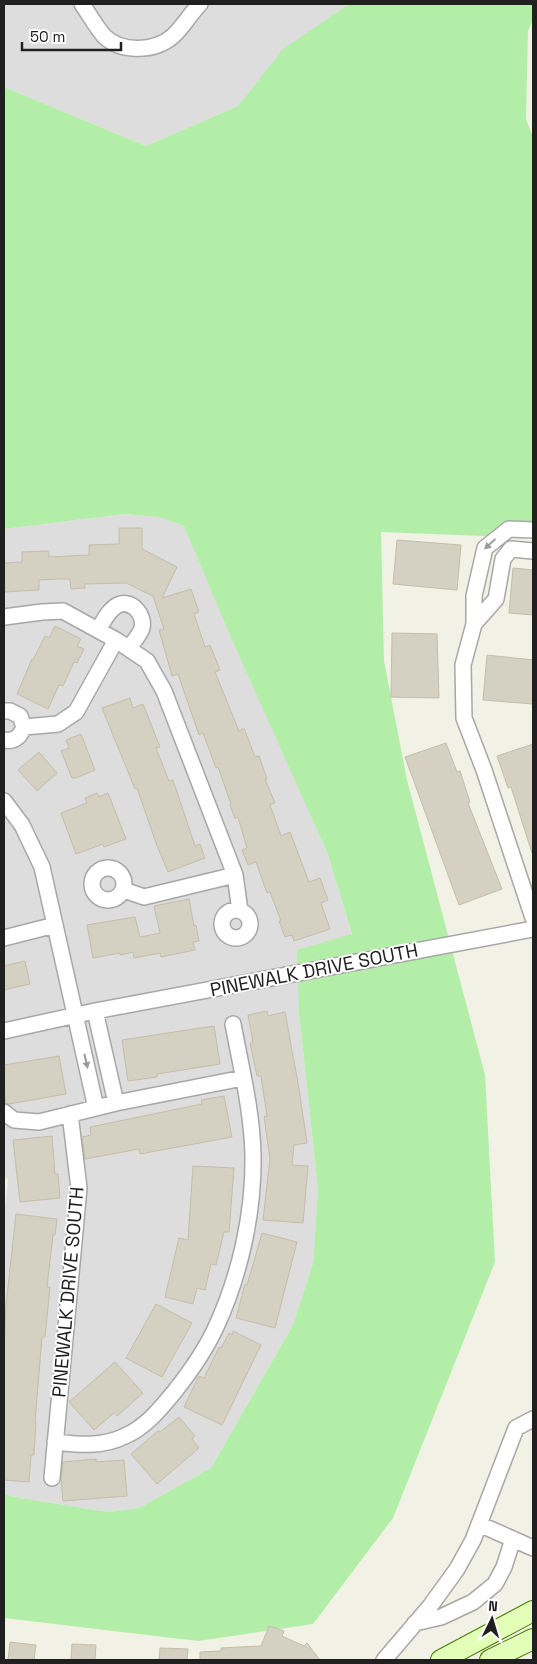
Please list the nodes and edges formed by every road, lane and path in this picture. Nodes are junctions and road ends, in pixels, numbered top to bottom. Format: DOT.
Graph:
graph roads {
  1 [pos="82,4"];
  2 [pos="200,4"];
  3 [pos="533,530"];
  4 [pos="533,551"];
  5 [pos="4,617"];
  6 [pos="474,624"];
  7 [pos="98,630"];
  8 [pos="116,640"];
  9 [pos="130,648"];
  10 [pos="4,711"];
  11 [pos="24,727"];
  12 [pos="4,740"];
  13 [pos="4,801"];
  14 [pos="235,875"];
  15 [pos="124,890"];
  16 [pos="240,911"];
  17 [pos="533,918"];
  18 [pos="55,925"];
  19 [pos="533,929"];
  20 [pos="4,938"];
  21 [pos="95,1011"];
  22 [pos="75,1015"];
  23 [pos="233,1024"];
  24 [pos="4,1031"];
  25 [pos="243,1078"];
  26 [pos="116,1103"];
  27 [pos="96,1108"];
  28 [pos="4,1112"];
  29 [pos="70,1114"];
  30 [pos="533,1419"];
  31 [pos="55,1442"];
  32 [pos="52,1478"];
  33 [pos="479,1524"];
  34 [pos="513,1539"];
  35 [pos="533,1548"];
  36 [pos="533,1611"];
  37 [pos="415,1623"];
  38 [pos="533,1639"];
  39 [pos="384,1660"];
  40 [pos="441,1660"];
  41 [pos="490,1660"];
  1 -- 2 [label="street"];
  3 -- 6 [label="street, one-way"];
  4 -- 6 [label="street"];
  5 -- 7 [label="street"];
  6 -- 17 [label="street"];
  7 -- 8 [label="street"];
  7 -- 9 [label="street"];
  8 -- 9 [label="street"];
  8 -- 11 [label="street"];
  9 -- 14 [label="street"];
  10 -- 11 [label="street"];
  11 -- 12 [label="street"];
  13 -- 18 [label="street"];
  14 -- 15 [label="street"];
  14 -- 16 [label="street"];
  18 -- 20 [label="street"];
  18 -- 22 [label="street"];
  19 -- 21 [label="street, PINEWALK DRIVE SOUTH"];
  21 -- 22 [label="street, PINEWALK DRIVE SOUTH"];
  21 -- 26 [label="street"];
  22 -- 24 [label="street, PINEWALK DRIVE SOUTH"];
  22 -- 27 [label="street, one-way"];
  23 -- 25 [label="street, PINEWALK DRIVE SOUTH"];
  25 -- 26 [label="street"];
  25 -- 31 [label="street, PINEWALK DRIVE SOUTH"];
  26 -- 27 [label="street"];
  27 -- 29 [label="street"];
  28 -- 29 [label="street"];
  29 -- 31 [label="street, PINEWALK DRIVE SOUTH"];
  30 -- 33 [label="street"];
  31 -- 32 [label="street, PINEWALK DRIVE SOUTH"];
  33 -- 34 [label="street"];
  33 -- 37 [label="street"];
  34 -- 35 [label="street"];
  34 -- 37 [label="street"];
  36 -- 40 [label="street"];
  37 -- 39 [label="street"];
  38 -- 41 [label="street"];
}
